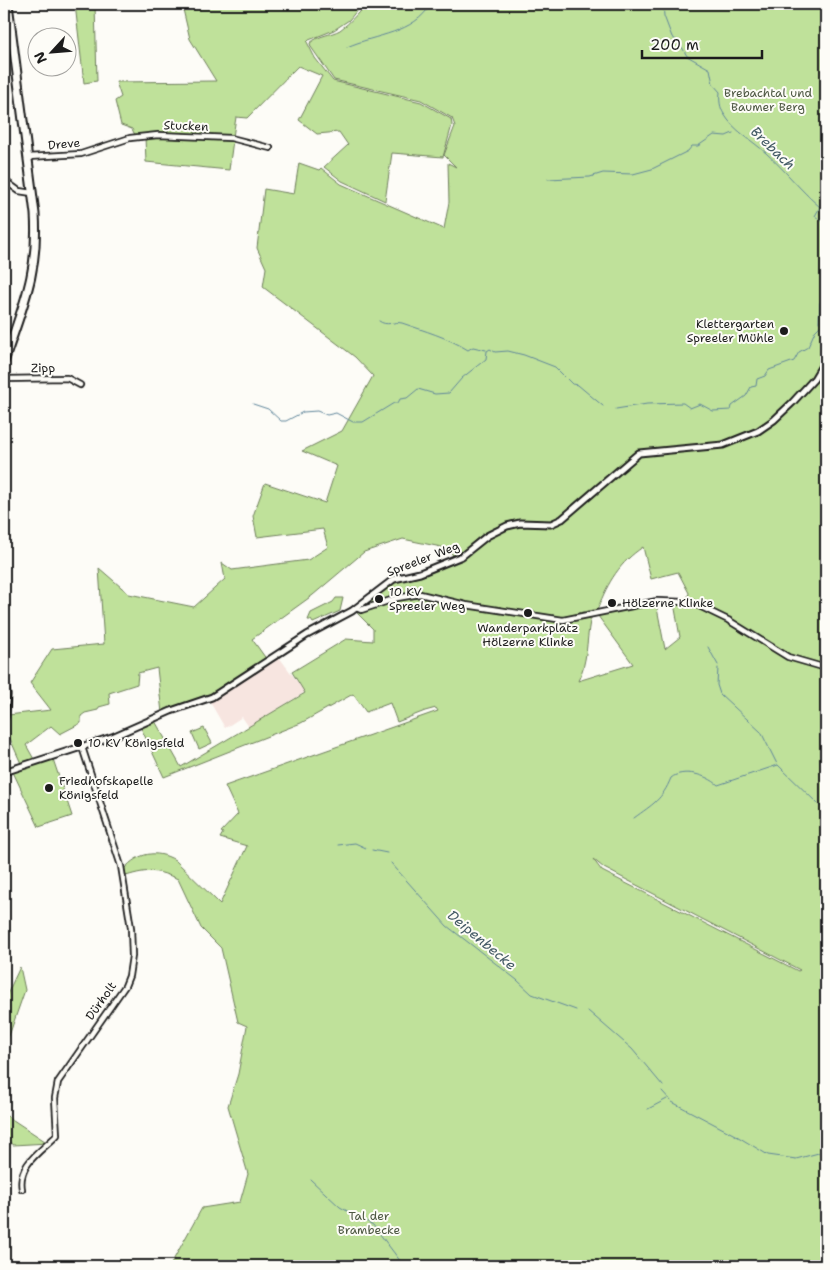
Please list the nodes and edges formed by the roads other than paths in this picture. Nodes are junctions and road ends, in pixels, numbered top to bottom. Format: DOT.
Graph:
graph roads {
  1 [pos="8,4"];
  2 [pos="102,147"];
  3 [pos="270,148"];
  4 [pos="28,157"];
  5 [pos="4,180"];
  6 [pos="32,193"];
  7 [pos="826,359"];
  8 [pos="4,362"];
  9 [pos="4,378"];
  10 [pos="80,385"];
  11 [pos="356,608"];
  12 [pos="826,668"];
  13 [pos="4,680"];
  14 [pos="4,717"];
  15 [pos="82,747"];
  16 [pos="4,772"];
  17 [pos="22,1188"];
  1 -- 4 [label="main road"];
  2 -- 3 [label="street, Stucken"];
  2 -- 4 [label="street, Dreve"];
  4 -- 6 [label="main road"];
  5 -- 6 [label="street"];
  6 -- 8 [label="main road"];
  7 -- 11 [label="street, Spreeler Weg"];
  9 -- 10 [label="street, Zipp"];
  11 -- 12 [label="street"];
  11 -- 15 [label="street, Spreeler Weg"];
  13 -- 14 [label="main road"];
  15 -- 16 [label="street, Spreeler Weg"];
  15 -- 17 [label="street, Dürholt"];
}
